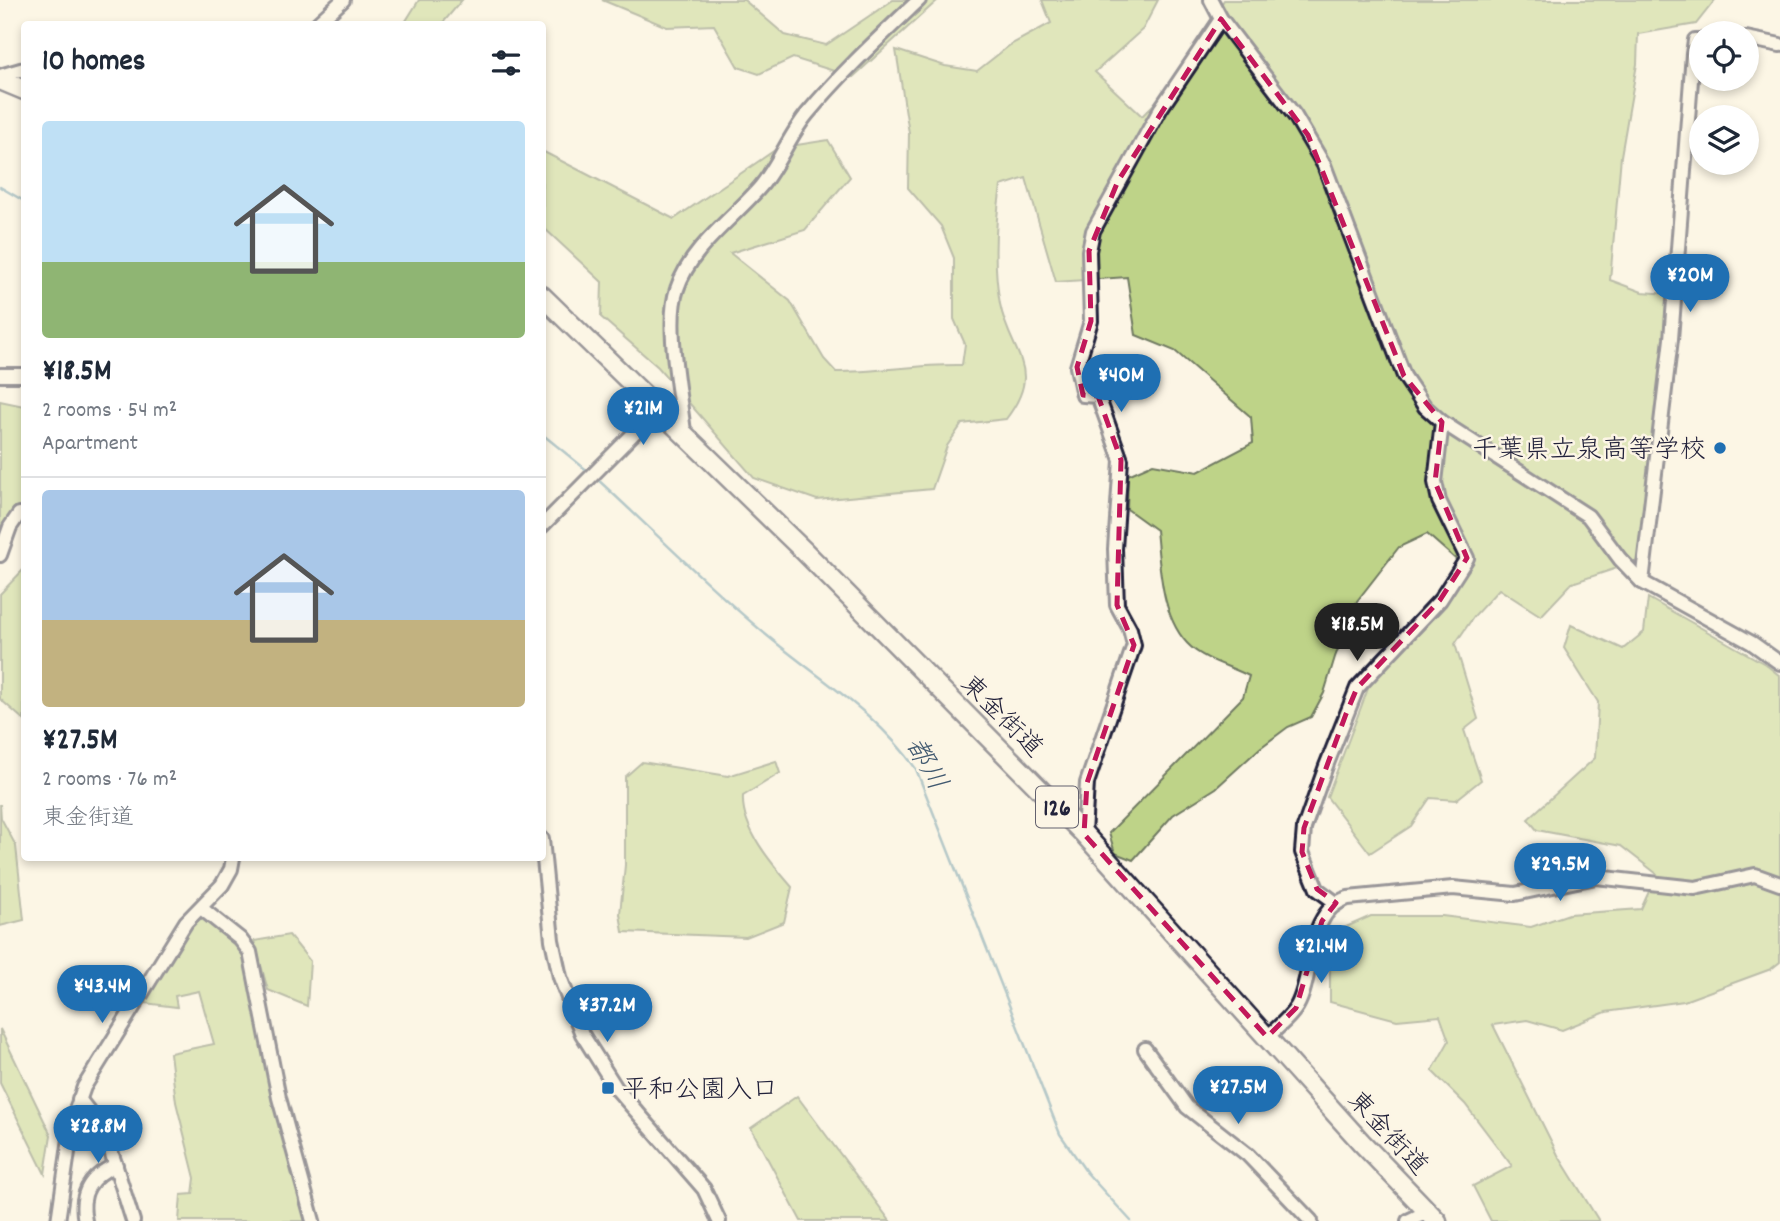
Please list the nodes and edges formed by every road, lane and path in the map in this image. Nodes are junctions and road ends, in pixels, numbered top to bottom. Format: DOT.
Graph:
graph roads {
  1 [pos="343,0"];
  2 [pos="919,0"];
  3 [pos="1211,0"];
  4 [pos="1221,19"];
  5 [pos="320,21"];
  6 [pos="1759,41"];
  7 [pos="1780,45"];
  8 [pos="21,70"];
  9 [pos="0,78"];
  10 [pos="21,88"];
  11 [pos="1690,91"];
  12 [pos="546,300"];
  13 [pos="21,374"];
  14 [pos="0,375"];
  15 [pos="659,408"];
  16 [pos="1442,422"];
  17 [pos="684,432"];
  18 [pos="21,514"];
  19 [pos="546,522"];
  20 [pos="0,555"];
  21 [pos="1642,582"];
  22 [pos="1780,663"];
  23 [pos="1084,834"];
  24 [pos="232,861"];
  25 [pos="544,861"];
  26 [pos="1780,884"];
  27 [pos="1336,904"];
  28 [pos="201,908"];
  29 [pos="1267,1037"];
  30 [pos="1145,1049"];
  31 [pos="79,1099"];
  32 [pos="116,1165"];
  33 [pos="1432,1217"];
  34 [pos="58,1221"];
  35 [pos="85,1221"];
  36 [pos="134,1221"];
  37 [pos="313,1221"];
  38 [pos="719,1221"];
  39 [pos="1311,1221"];
  40 [pos="1408,1221"];
  1 -- 5 [label="street"];
  2 -- 17 [label="street"];
  3 -- 4 [label="street"];
  4 -- 16 [label="street"];
  4 -- 23 [label="street"];
  6 -- 7 [label="street"];
  8 -- 9 [label="street"];
  9 -- 10 [label="highway"];
  11 -- 21 [label="street"];
  12 -- 15 [label="highway, 東金街道 / 126"];
  13 -- 14 [label="street"];
  15 -- 17 [label="highway, 東金街道 / 126"];
  15 -- 19 [label="street"];
  16 -- 21 [label="street"];
  16 -- 27 [label="street"];
  17 -- 23 [label="highway, 東金街道 / 126"];
  18 -- 20 [label="street"];
  21 -- 22 [label="street"];
  23 -- 29 [label="highway, 東金街道 / 126"];
  24 -- 28 [label="street"];
  25 -- 38 [label="street"];
  26 -- 27 [label="street"];
  27 -- 29 [label="street"];
  28 -- 31 [label="street"];
  28 -- 37 [label="street"];
  29 -- 33 [label="highway, 東金街道 / 126"];
  30 -- 39 [label="street"];
  31 -- 32 [label="street"];
  31 -- 34 [label="street"];
  32 -- 35 [label="street"];
  32 -- 36 [label="street"];
  33 -- 40 [label="street"];
}
